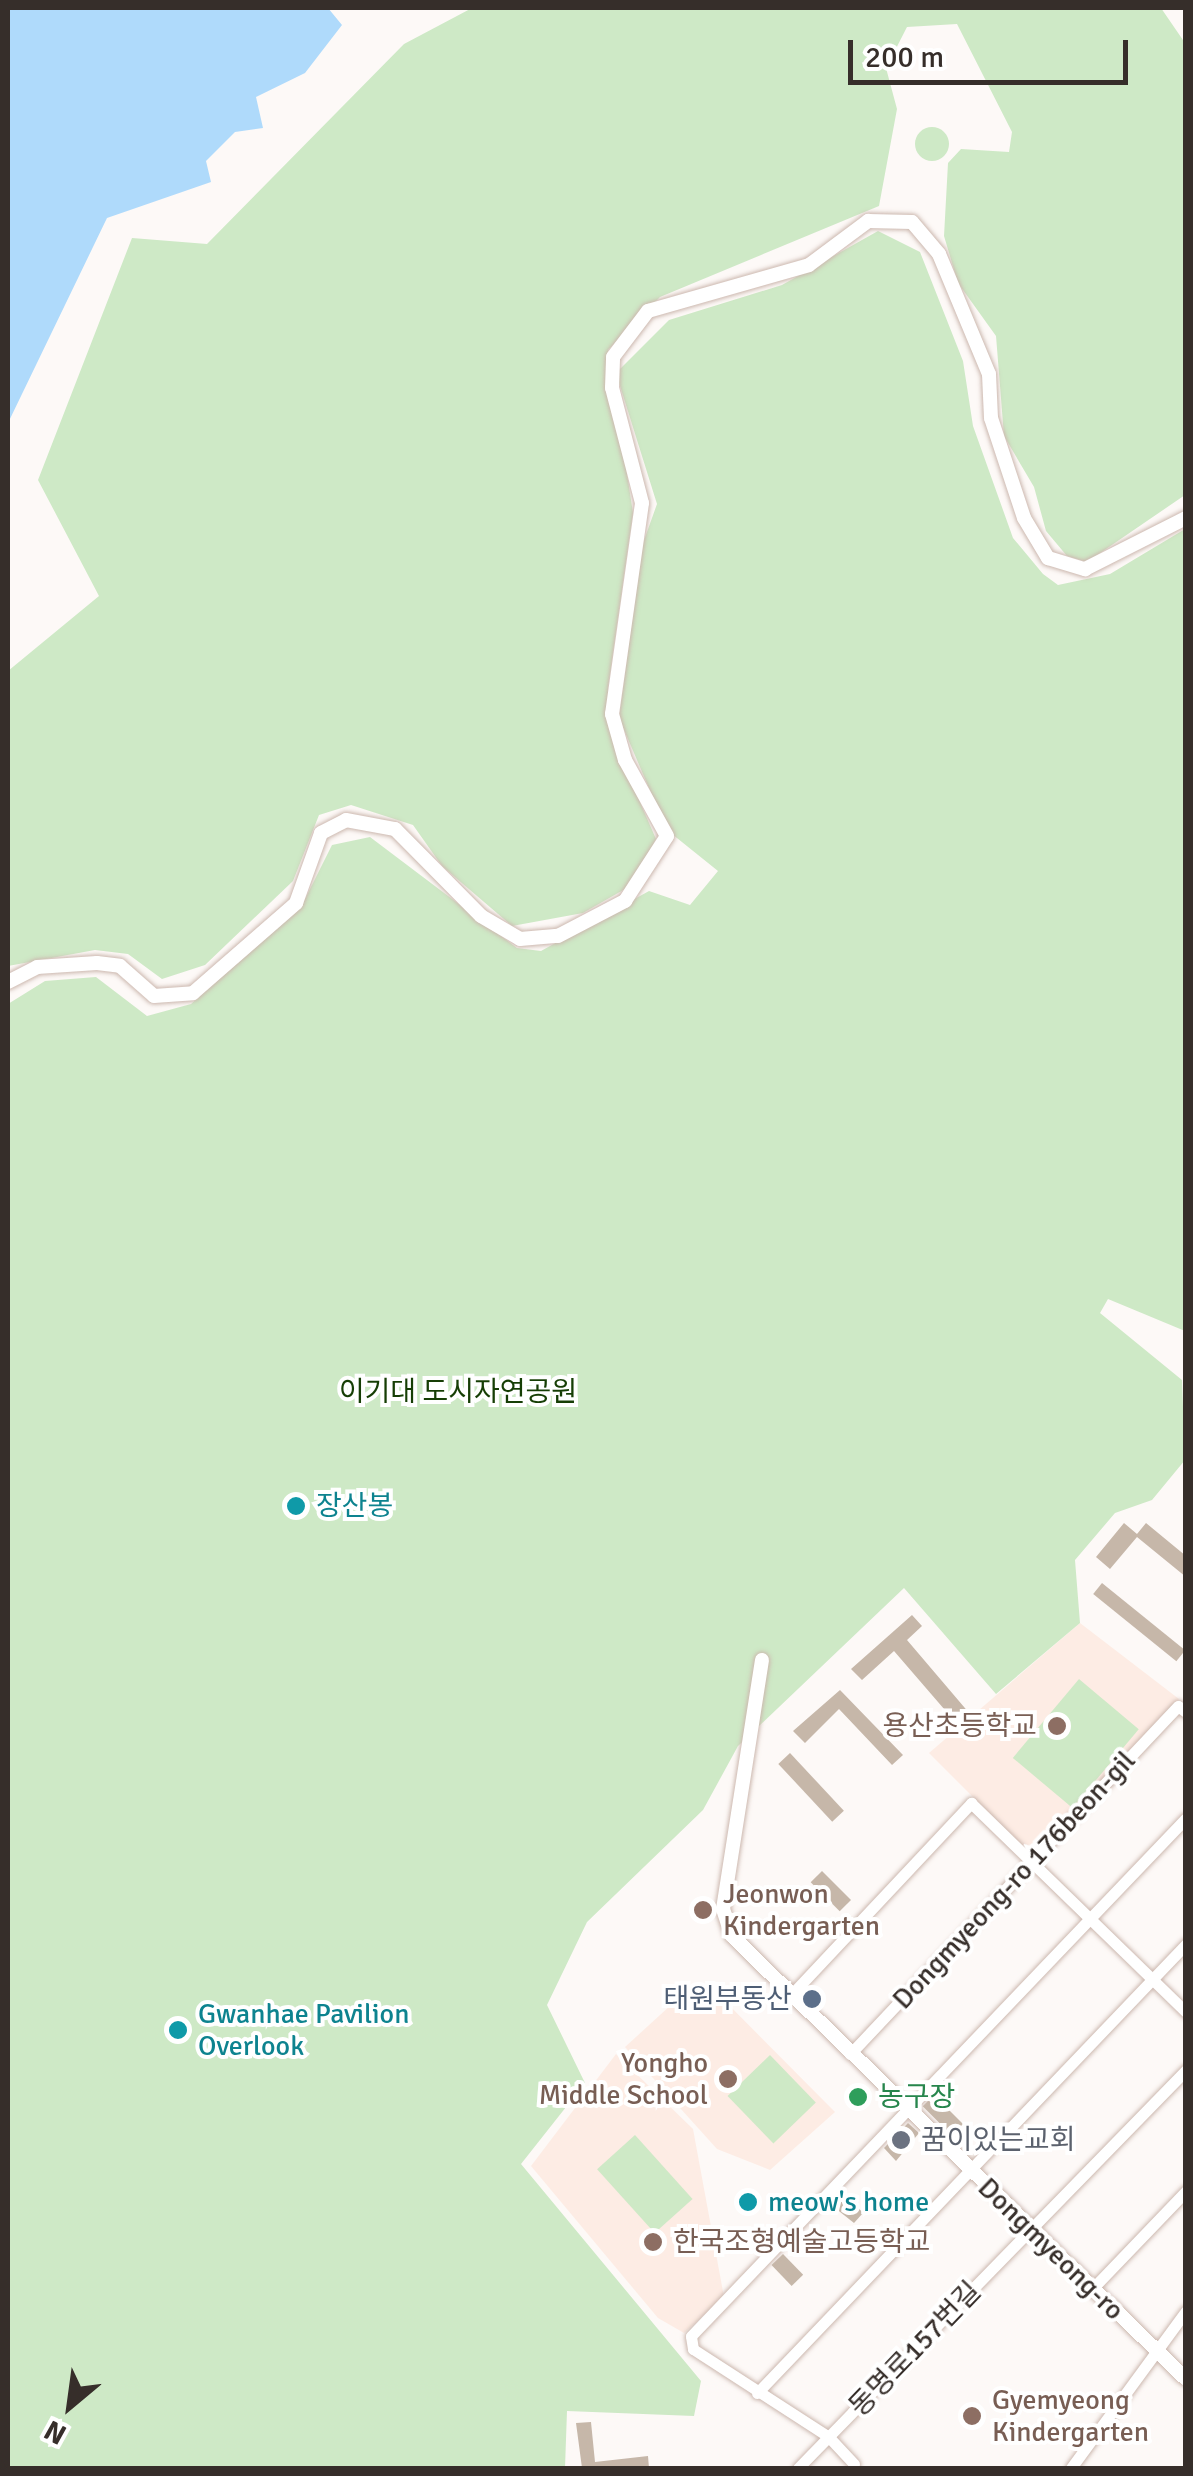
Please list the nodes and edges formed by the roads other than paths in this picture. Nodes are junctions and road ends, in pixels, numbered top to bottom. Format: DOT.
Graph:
graph roads {
  1 [pos="1186,518"];
  2 [pos="8,982"];
  3 [pos="762,1660"];
  4 [pos="1182,1709"];
  5 [pos="1186,1818"];
  6 [pos="1031,1861"];
  7 [pos="1090,1920"];
  8 [pos="1186,1944"];
  9 [pos="1152,1979"];
  10 [pos="790,1996"];
  11 [pos="1186,2012"];
  12 [pos="850,2054"];
  13 [pos="1186,2070"];
  14 [pos="910,2112"];
  15 [pos="970,2170"];
  16 [pos="1186,2191"];
  17 [pos="1031,2229"];
  18 [pos="1092,2289"];
  19 [pos="1186,2311"];
  20 [pos="1151,2346"];
  21 [pos="1186,2379"];
  22 [pos="757,2392"];
  23 [pos="829,2437"];
  24 [pos="854,2464"];
  25 [pos="798,2468"];
  26 [pos="1071,2468"];
  1 -- 2 [label="street"];
  3 -- 10 [label="street, Dongmyeong-ro"];
  4 -- 6 [label="street, Dongmyeong-ro 176beon-gil"];
  5 -- 7 [label="street"];
  6 -- 7 [label="street"];
  6 -- 10 [label="street"];
  6 -- 12 [label="street, Dongmyeong-ro 176beon-gil"];
  7 -- 9 [label="street"];
  7 -- 14 [label="street"];
  8 -- 9 [label="street"];
  9 -- 11 [label="street"];
  9 -- 15 [label="street"];
  10 -- 12 [label="street, Dongmyeong-ro"];
  12 -- 14 [label="street, Dongmyeong-ro"];
  13 -- 17 [label="street, 동명로157번길"];
  14 -- 15 [label="street, Dongmyeong-ro"];
  14 -- 22 [label="street"];
  15 -- 17 [label="street, Dongmyeong-ro"];
  15 -- 22 [label="street"];
  16 -- 18 [label="street"];
  17 -- 18 [label="street, Dongmyeong-ro"];
  17 -- 23 [label="street, 동명로157번길"];
  18 -- 20 [label="street, Dongmyeong-ro"];
  19 -- 20 [label="street"];
  20 -- 21 [label="street, Dongmyeong-ro"];
  20 -- 26 [label="street"];
  22 -- 23 [label="street"];
  23 -- 24 [label="street"];
  23 -- 25 [label="street, 동명로157번길"];
}
